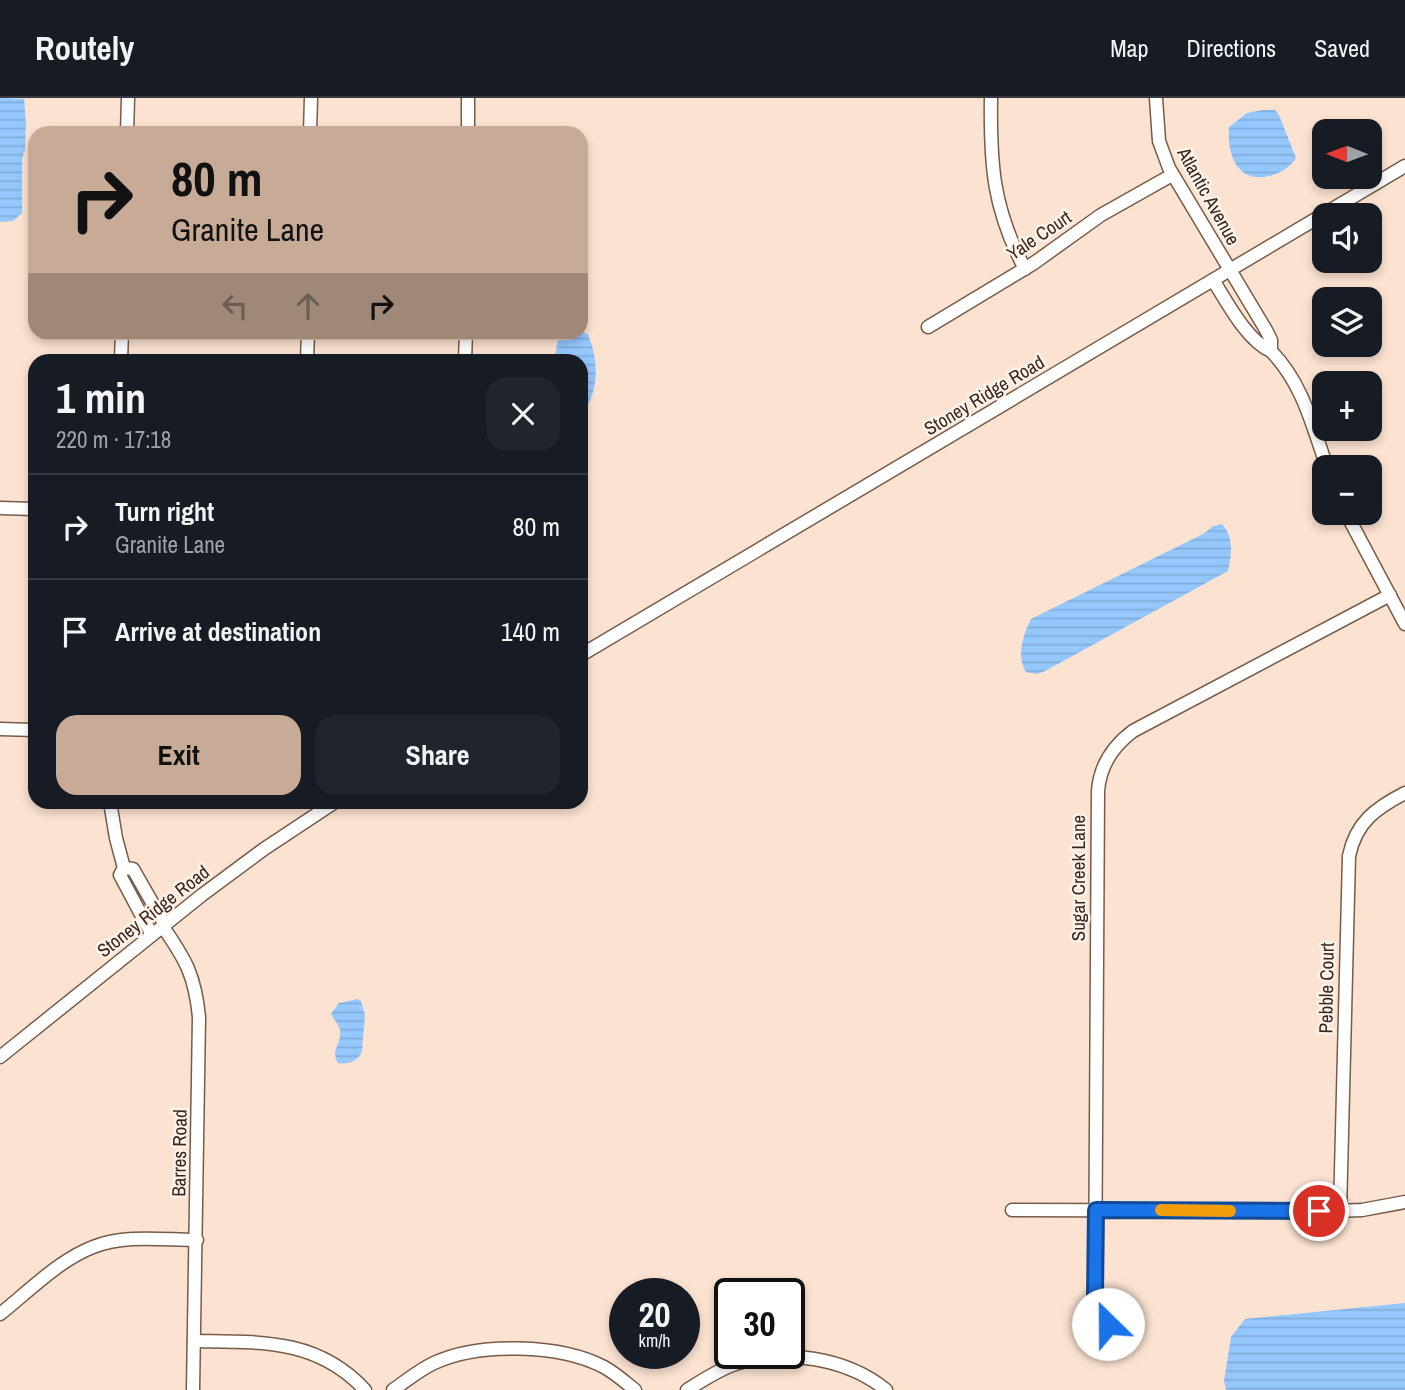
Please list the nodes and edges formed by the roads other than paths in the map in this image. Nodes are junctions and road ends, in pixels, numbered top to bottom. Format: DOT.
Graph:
graph roads {
  1 [pos="128,98"];
  2 [pos="311,98"];
  3 [pos="468,98"];
  4 [pos="991,98"];
  5 [pos="1156,98"];
  6 [pos="127,126"];
  7 [pos="310,126"];
  8 [pos="468,126"];
  9 [pos="1405,166"];
  10 [pos="1172,175"];
  11 [pos="1025,269"];
  12 [pos="1229,270"];
  13 [pos="1213,280"];
  14 [pos="928,327"];
  15 [pos="1271,351"];
  16 [pos="1322,455"];
  17 [pos="0,508"];
  18 [pos="28,509"];
  19 [pos="1352,525"];
  20 [pos="1390,595"];
  21 [pos="1405,624"];
  22 [pos="588,651"];
  23 [pos="0,729"];
  24 [pos="28,730"];
  25 [pos="1405,793"];
  26 [pos="111,809"];
  27 [pos="324,809"];
  28 [pos="160,929"];
  29 [pos="0,1057"];
  30 [pos="1405,1202"];
  31 [pos="1012,1210"];
  32 [pos="1096,1210"];
  33 [pos="1340,1211"];
  34 [pos="197,1240"];
  35 [pos="0,1314"];
  36 [pos="1108,1324"];
  37 [pos="194,1341"];
  38 [pos="193,1390"];
  39 [pos="365,1390"];
  40 [pos="393,1390"];
  41 [pos="635,1390"];
  42 [pos="687,1390"];
  43 [pos="886,1390"];
  1 -- 6 [label="street"];
  2 -- 7 [label="street"];
  3 -- 8 [label="street"];
  4 -- 11 [label="street"];
  5 -- 10 [label="street, Atlantic Avenue"];
  9 -- 12 [label="street, Stoney Ridge Road"];
  10 -- 11 [label="street, Yale Court"];
  10 -- 12 [label="street, Atlantic Avenue"];
  11 -- 14 [label="street, Yale Court"];
  12 -- 13 [label="street, Stoney Ridge Road"];
  12 -- 15 [label="street, Atlantic Avenue"];
  13 -- 15 [label="street"];
  13 -- 22 [label="street, Stoney Ridge Road"];
  15 -- 16 [label="street"];
  17 -- 18 [label="street"];
  19 -- 20 [label="street"];
  20 -- 21 [label="street"];
  20 -- 32 [label="street, Sugar Creek Lane"];
  23 -- 24 [label="street"];
  25 -- 33 [label="street, Pebble Court"];
  26 -- 28 [label="street, Barres Road"];
  27 -- 28 [label="street, Stoney Ridge Road"];
  28 -- 29 [label="street, Stoney Ridge Road"];
  28 -- 34 [label="street, Barres Road"];
  30 -- 33 [label="street"];
  31 -- 32 [label="street"];
  32 -- 33 [label="street"];
  32 -- 36 [label="street, Sugar Creek Lane"];
  34 -- 35 [label="street"];
  34 -- 37 [label="street, Barres Road"];
  37 -- 38 [label="street, Barres Road"];
  37 -- 39 [label="street"];
  40 -- 41 [label="street"];
  42 -- 43 [label="street"];
}
